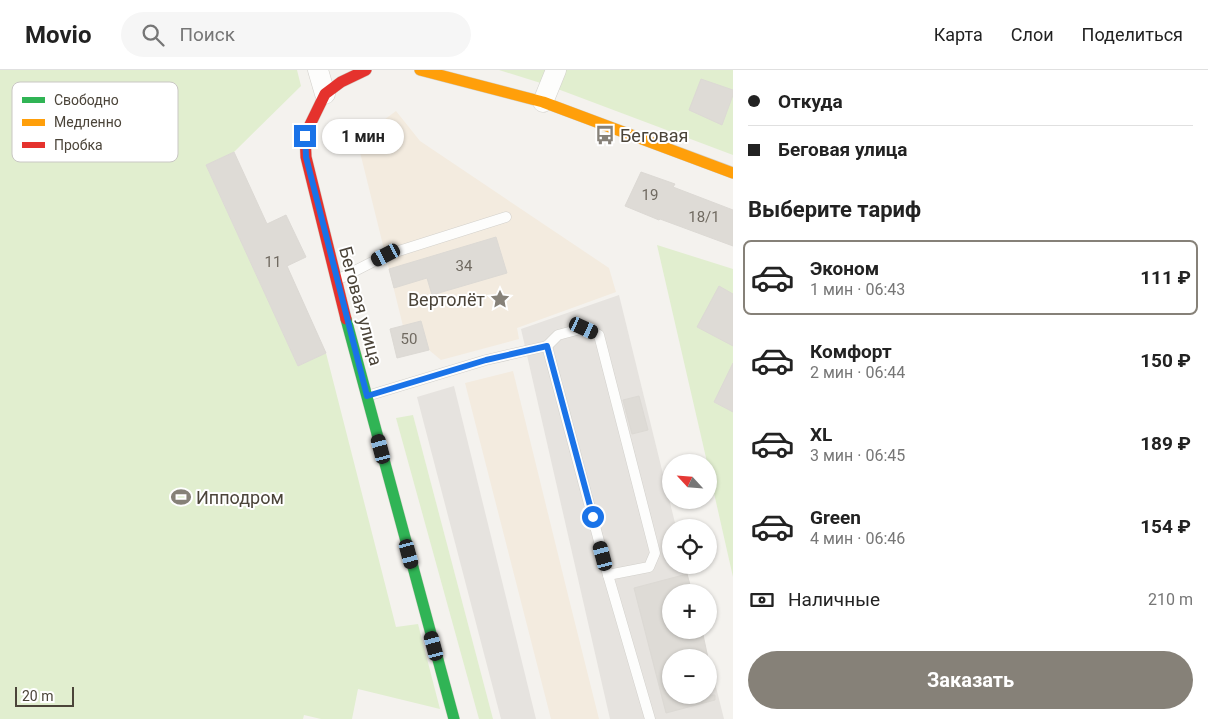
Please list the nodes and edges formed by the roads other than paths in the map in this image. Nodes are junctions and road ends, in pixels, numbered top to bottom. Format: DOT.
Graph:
graph roads {
  1 [pos="318,70"];
  2 [pos="366,70"];
  3 [pos="425,70"];
  4 [pos="556,70"];
  5 [pos="325,94"];
  6 [pos="543,102"];
  7 [pos="733,173"];
  8 [pos="506,217"];
  9 [pos="336,280"];
  10 [pos="547,346"];
  11 [pos="367,396"];
  12 [pos="608,574"];
  13 [pos="454,719"];
  14 [pos="650,719"];
  1 -- 5 [label="street"];
  2 -- 5 [label="street"];
  3 -- 6 [label="street"];
  4 -- 6 [label="street"];
  5 -- 9 [label="street, Беговая улица"];
  6 -- 7 [label="street"];
  8 -- 9 [label="lane"];
  9 -- 11 [label="street, Беговая улица"];
  10 -- 11 [label="lane"];
  10 -- 12 [label="lane"];
  10 -- 12 [label="lane"];
  11 -- 13 [label="street, Беговая улица"];
  12 -- 14 [label="lane"];
}
